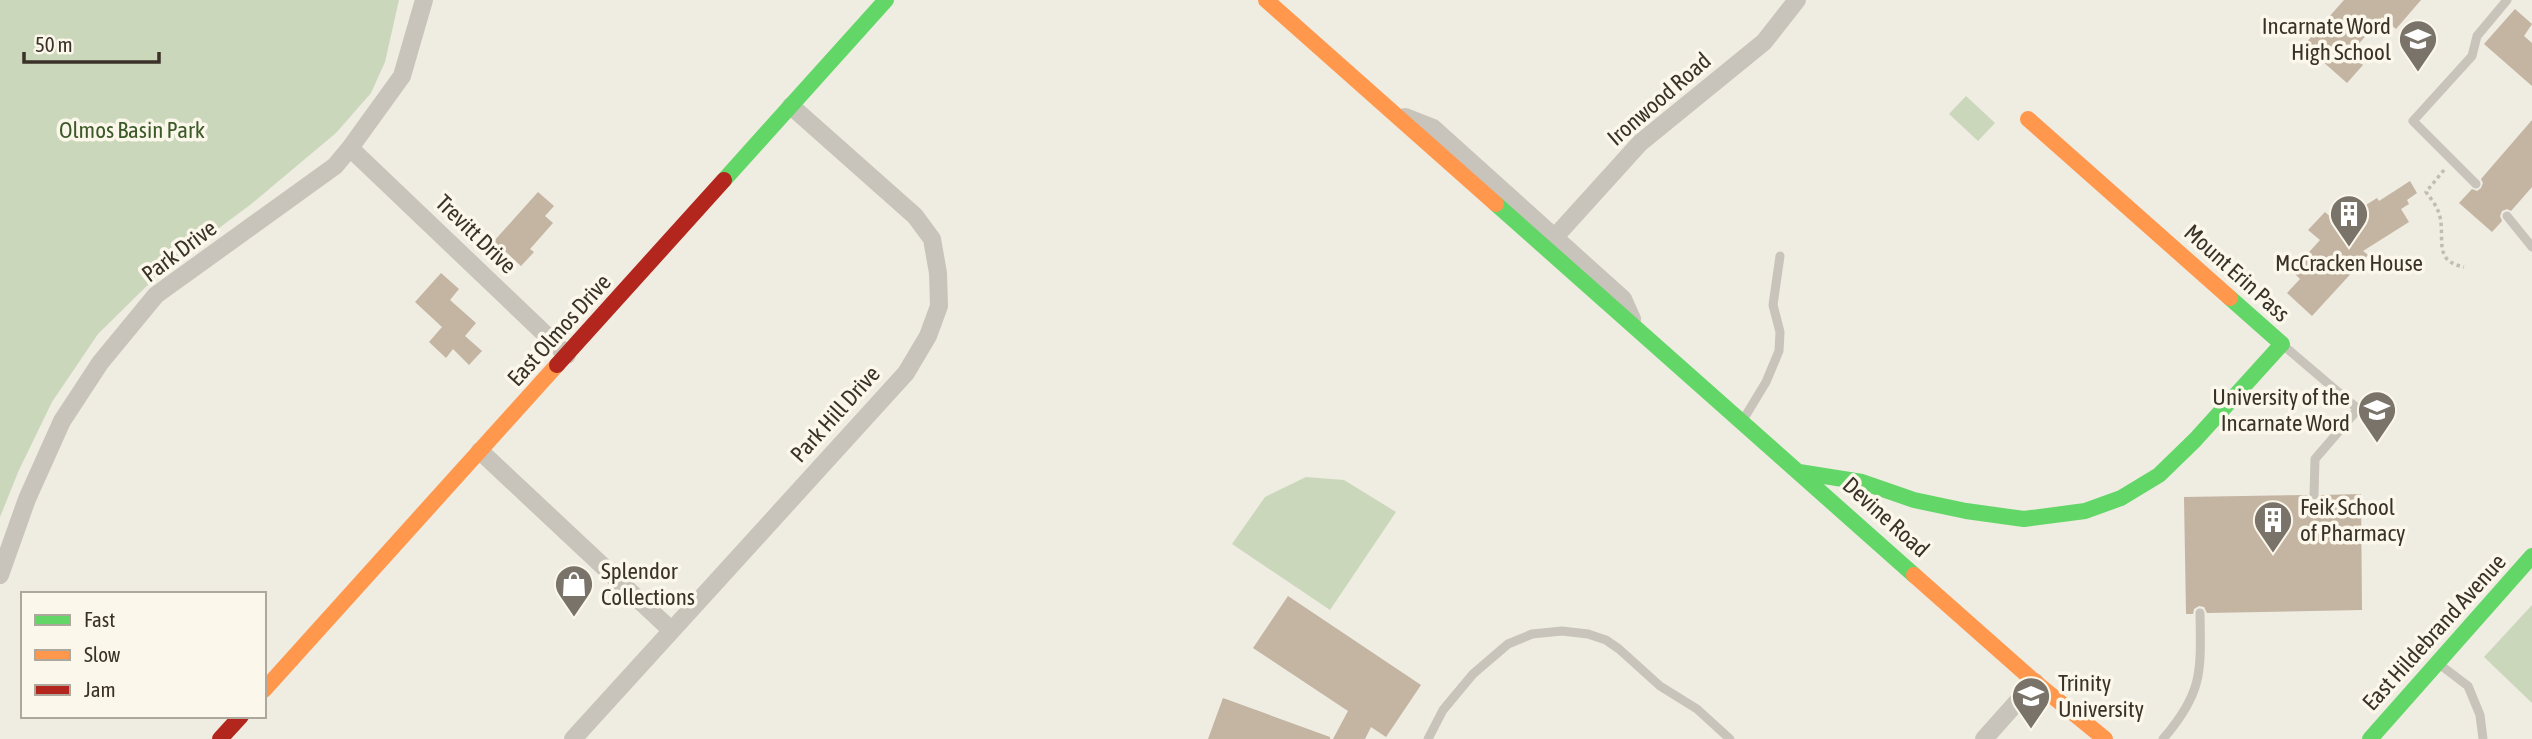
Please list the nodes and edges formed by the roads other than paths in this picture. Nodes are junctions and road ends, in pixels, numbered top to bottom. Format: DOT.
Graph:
graph roads {
  1 [pos="424,0"];
  2 [pos="886,0"];
  3 [pos="1266,0"];
  4 [pos="1797,0"];
  5 [pos="2507,0"];
  6 [pos="791,106"];
  7 [pos="1393,112"];
  8 [pos="2028,119"];
  9 [pos="350,148"];
  10 [pos="2476,184"];
  11 [pos="2507,216"];
  12 [pos="1554,238"];
  13 [pos="2532,247"];
  14 [pos="1780,256"];
  15 [pos="1637,329"];
  16 [pos="2282,344"];
  17 [pos="567,355"];
  18 [pos="1742,422"];
  19 [pos="480,451"];
  20 [pos="1798,472"];
  21 [pos="2314,495"];
  22 [pos="2532,556"];
  23 [pos="0,575"];
  24 [pos="2200,613"];
  25 [pos="671,630"];
  26 [pos="2437,663"];
  27 [pos="2035,682"];
  28 [pos="266,688"];
  29 [pos="239,718"];
  30 [pos="220,739"];
  31 [pos="573,739"];
  32 [pos="1429,739"];
  33 [pos="1730,739"];
  34 [pos="1984,739"];
  35 [pos="2105,739"];
  36 [pos="2163,739"];
  37 [pos="2370,739"];
  38 [pos="2483,739"];
  1 -- 9 [label="street, Park Drive"];
  2 -- 6 [label="street, East Olmos Drive"];
  3 -- 7 [label="street, Devine Road"];
  4 -- 12 [label="street, Ironwood Road"];
  5 -- 10 [label="lane"];
  6 -- 17 [label="street, East Olmos Drive"];
  6 -- 25 [label="street, Park Hill Drive"];
  7 -- 12 [label="street, Devine Road"];
  7 -- 15 [label="street, Devine Road"];
  8 -- 16 [label="street, Mount Erin Pass"];
  9 -- 17 [label="street, Trevitt Drive"];
  9 -- 23 [label="street, Park Drive"];
  11 -- 13 [label="lane"];
  12 -- 15 [label="street, Devine Road"];
  14 -- 18 [label="lane"];
  15 -- 18 [label="street, Devine Road"];
  16 -- 20 [label="street, Mount Erin Pass"];
  16 -- 21 [label="lane"];
  17 -- 19 [label="street, East Olmos Drive"];
  18 -- 20 [label="street, Devine Road"];
  19 -- 25 [label="street"];
  19 -- 28 [label="street, East Olmos Drive"];
  20 -- 27 [label="street, Devine Road"];
  22 -- 26 [label="street, East Hildebrand Avenue"];
  24 -- 36 [label="lane"];
  25 -- 31 [label="street, Park Hill Drive"];
  26 -- 37 [label="street, East Hildebrand Avenue"];
  26 -- 38 [label="lane"];
  27 -- 34 [label="street"];
  27 -- 35 [label="street, Devine Road"];
  29 -- 30 [label="street"];
  32 -- 33 [label="lane"];
}
